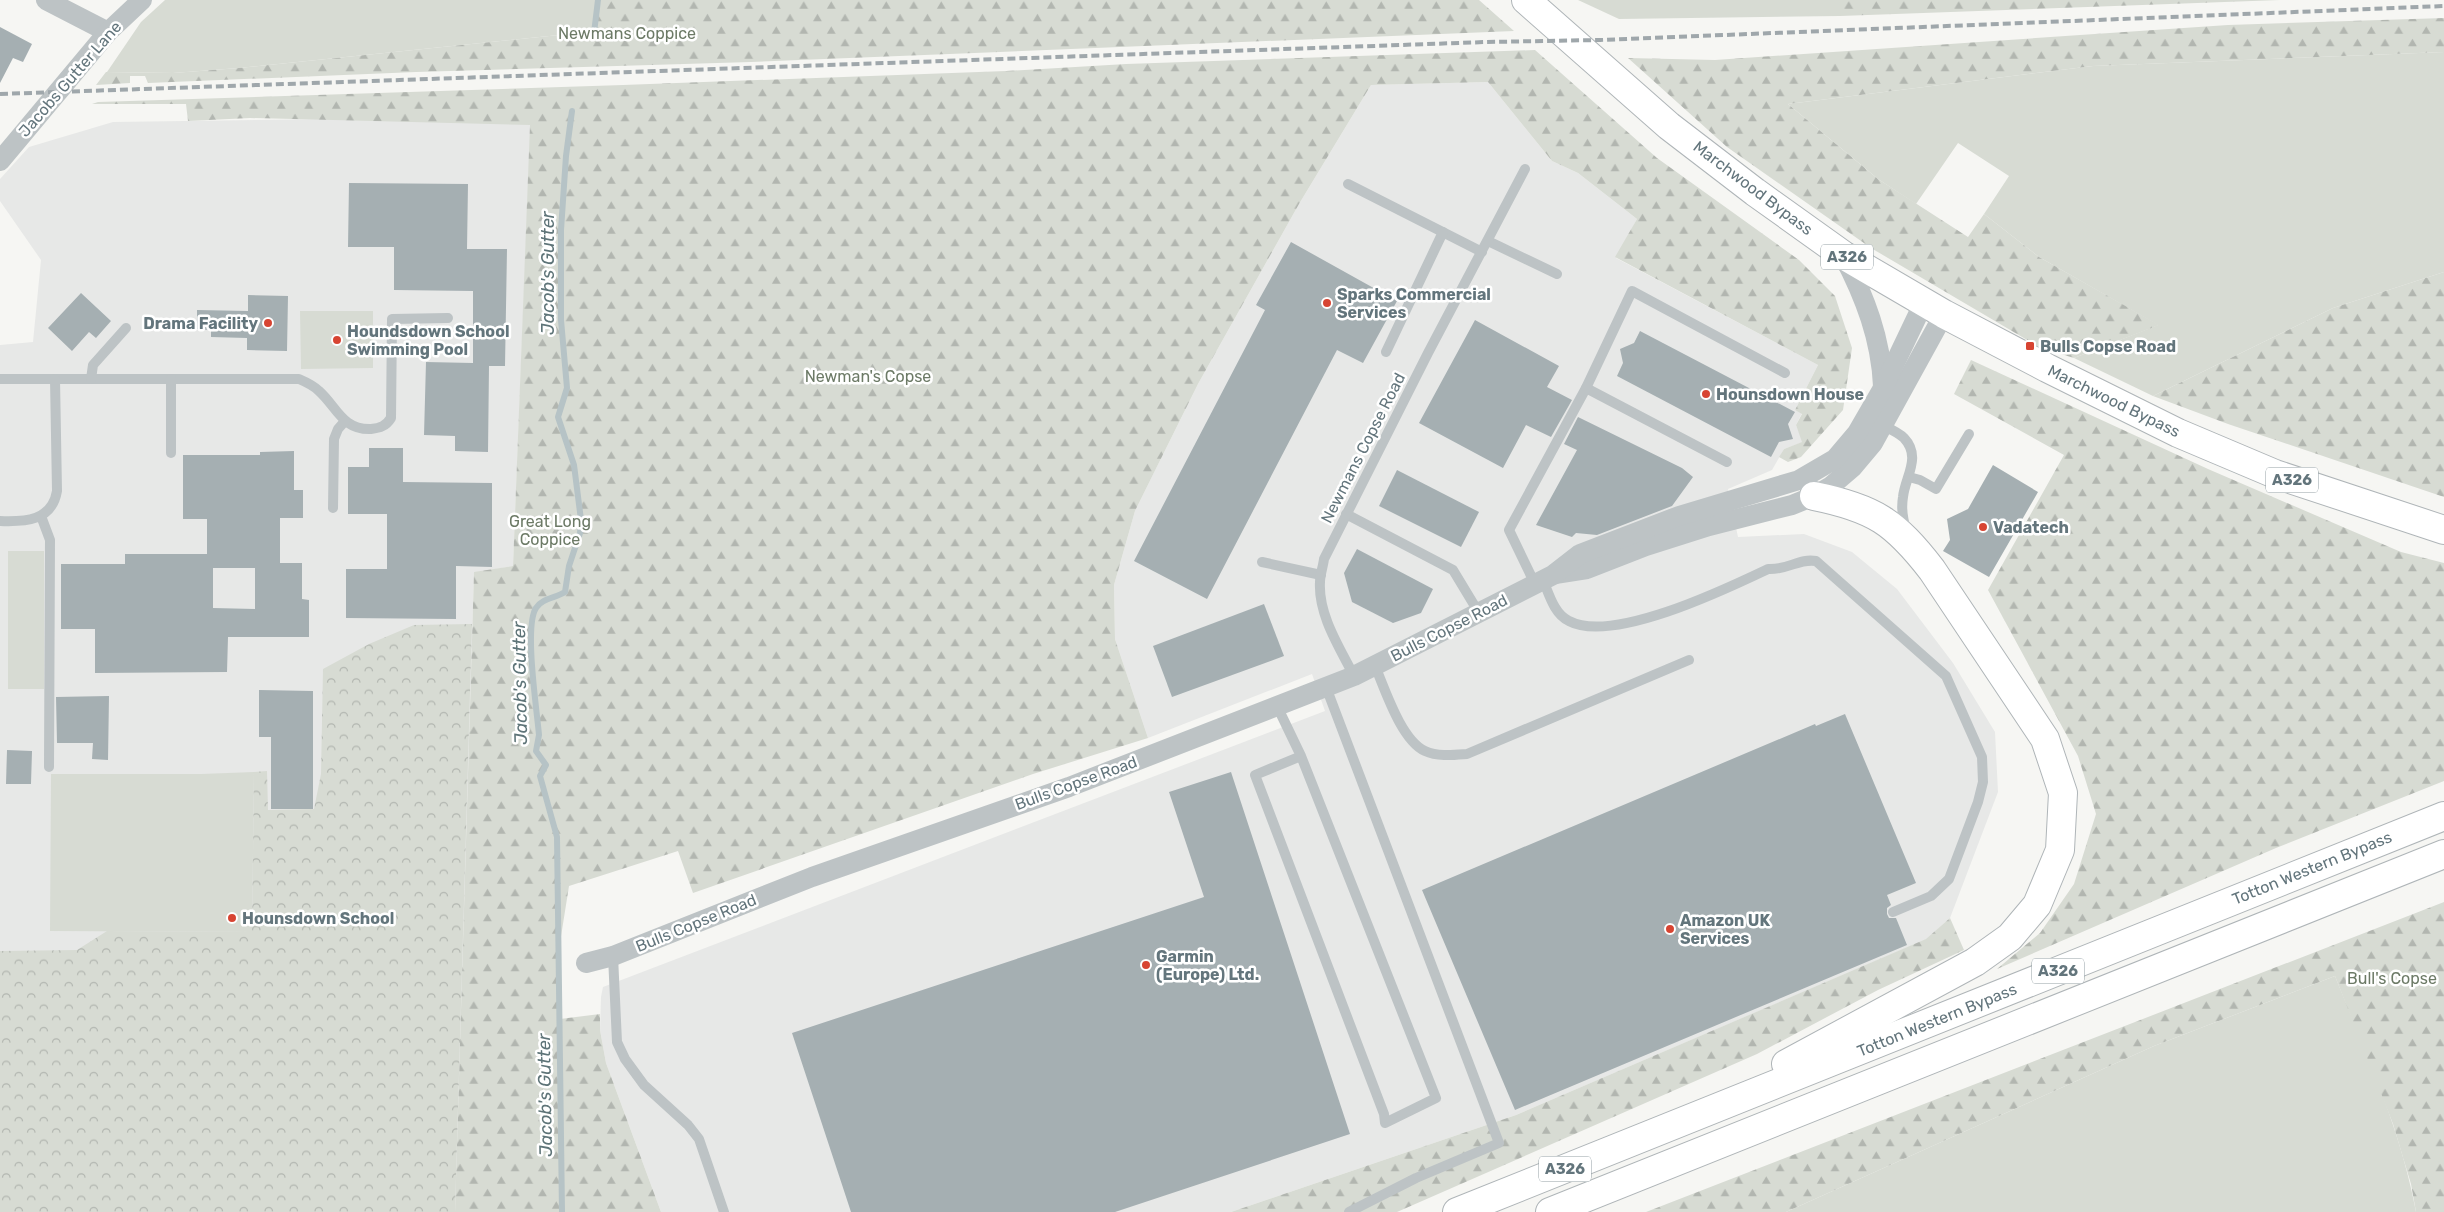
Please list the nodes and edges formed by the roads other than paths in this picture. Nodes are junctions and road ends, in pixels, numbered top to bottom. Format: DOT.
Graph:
graph roads {
  1 [pos="46,0"];
  2 [pos="142,0"];
  3 [pos="1526,0"];
  4 [pos="108,32"];
  5 [pos="0,161"];
  6 [pos="1525,169"];
  7 [pos="1348,184"];
  8 [pos="1443,232"];
  9 [pos="1488,241"];
  10 [pos="1482,252"];
  11 [pos="1843,255"];
  12 [pos="1557,274"];
  13 [pos="1934,308"];
  14 [pos="448,318"];
  15 [pos="126,328"];
  16 [pos="1386,352"];
  17 [pos="1785,373"];
  18 [pos="0,379"];
  19 [pos="55,379"];
  20 [pos="91,379"];
  21 [pos="170,379"];
  22 [pos="1586,388"];
  23 [pos="1883,388"];
  24 [pos="1875,421"];
  25 [pos="345,422"];
  26 [pos="1969,434"];
  27 [pos="171,453"];
  28 [pos="1726,462"];
  29 [pos="1909,477"];
  30 [pos="1814,496"];
  31 [pos="333,508"];
  32 [pos="1346,514"];
  33 [pos="41,516"];
  34 [pos="0,521"];
  35 [pos="2444,530"];
  36 [pos="1912,544"];
  37 [pos="1262,562"];
  38 [pos="1321,575"];
  39 [pos="1544,579"];
  40 [pos="1479,613"];
  41 [pos="1689,660"];
  42 [pos="1374,666"];
  43 [pos="1354,676"];
  44 [pos="1326,687"];
  45 [pos="1277,706"];
  46 [pos="1301,756"];
  47 [pos="49,767"];
  48 [pos="2444,816"];
  49 [pos="2444,854"];
  50 [pos="1894,912"];
  51 [pos="613,956"];
  52 [pos="586,963"];
  53 [pos="1673,1126"];
  54 [pos="724,1212"];
  55 [pos="1349,1212"];
  56 [pos="1457,1212"];
  57 [pos="1550,1212"];
  1 -- 4 [label="street"];
  2 -- 4 [label="street, Jacobs Gutter Lane"];
  3 -- 11 [label="main road, Marchwood Bypass / A326"];
  4 -- 5 [label="street, Jacobs Gutter Lane"];
  6 -- 9 [label="lane, Newmans Copse Road"];
  7 -- 8 [label="lane"];
  8 -- 10 [label="lane"];
  8 -- 16 [label="lane"];
  9 -- 10 [label="lane, Newmans Copse Road"];
  9 -- 12 [label="lane"];
  10 -- 32 [label="lane, Newmans Copse Road"];
  11 -- 13 [label="main road, Marchwood Bypass / A326"];
  11 -- 23 [label="street"];
  13 -- 23 [label="street, Bulls Copse Road"];
  13 -- 24 [label="street, Bulls Copse Road"];
  13 -- 35 [label="main road, Marchwood Bypass / A326"];
  14 -- 25 [label="lane"];
  15 -- 20 [label="lane"];
  17 -- 22 [label="lane"];
  18 -- 19 [label="lane"];
  19 -- 20 [label="lane"];
  19 -- 33 [label="lane"];
  20 -- 21 [label="lane"];
  21 -- 25 [label="lane"];
  21 -- 27 [label="lane"];
  22 -- 28 [label="lane"];
  22 -- 39 [label="lane"];
  23 -- 24 [label="street, Bulls Copse Road"];
  24 -- 29 [label="lane"];
  24 -- 30 [label="street, Bulls Copse Road"];
  24 -- 39 [label="street, Bulls Copse Road"];
  25 -- 31 [label="lane"];
  26 -- 29 [label="lane"];
  29 -- 36 [label="lane"];
  30 -- 36 [label="main road"];
  30 -- 39 [label="street, Bulls Copse Road"];
  32 -- 38 [label="lane, Newmans Copse Road"];
  32 -- 40 [label="lane"];
  33 -- 34 [label="lane"];
  33 -- 47 [label="lane"];
  36 -- 53 [label="main road"];
  37 -- 38 [label="lane"];
  38 -- 43 [label="lane, Newmans Copse Road"];
  39 -- 40 [label="street, Bulls Copse Road"];
  39 -- 50 [label="lane"];
  40 -- 42 [label="street, Bulls Copse Road"];
  41 -- 42 [label="lane"];
  42 -- 43 [label="street, Bulls Copse Road"];
  43 -- 44 [label="street, Bulls Copse Road"];
  44 -- 45 [label="street, Bulls Copse Road"];
  44 -- 55 [label="lane"];
  45 -- 46 [label="lane"];
  45 -- 51 [label="street, Bulls Copse Road"];
  46 -- 46 [label="lane"];
  48 -- 53 [label="main road, Totton Western Bypass / A326"];
  49 -- 57 [label="main road, A326"];
  51 -- 52 [label="street, Bulls Copse Road"];
  51 -- 54 [label="lane"];
  53 -- 56 [label="main road, Totton Western Bypass / A326"];
}
